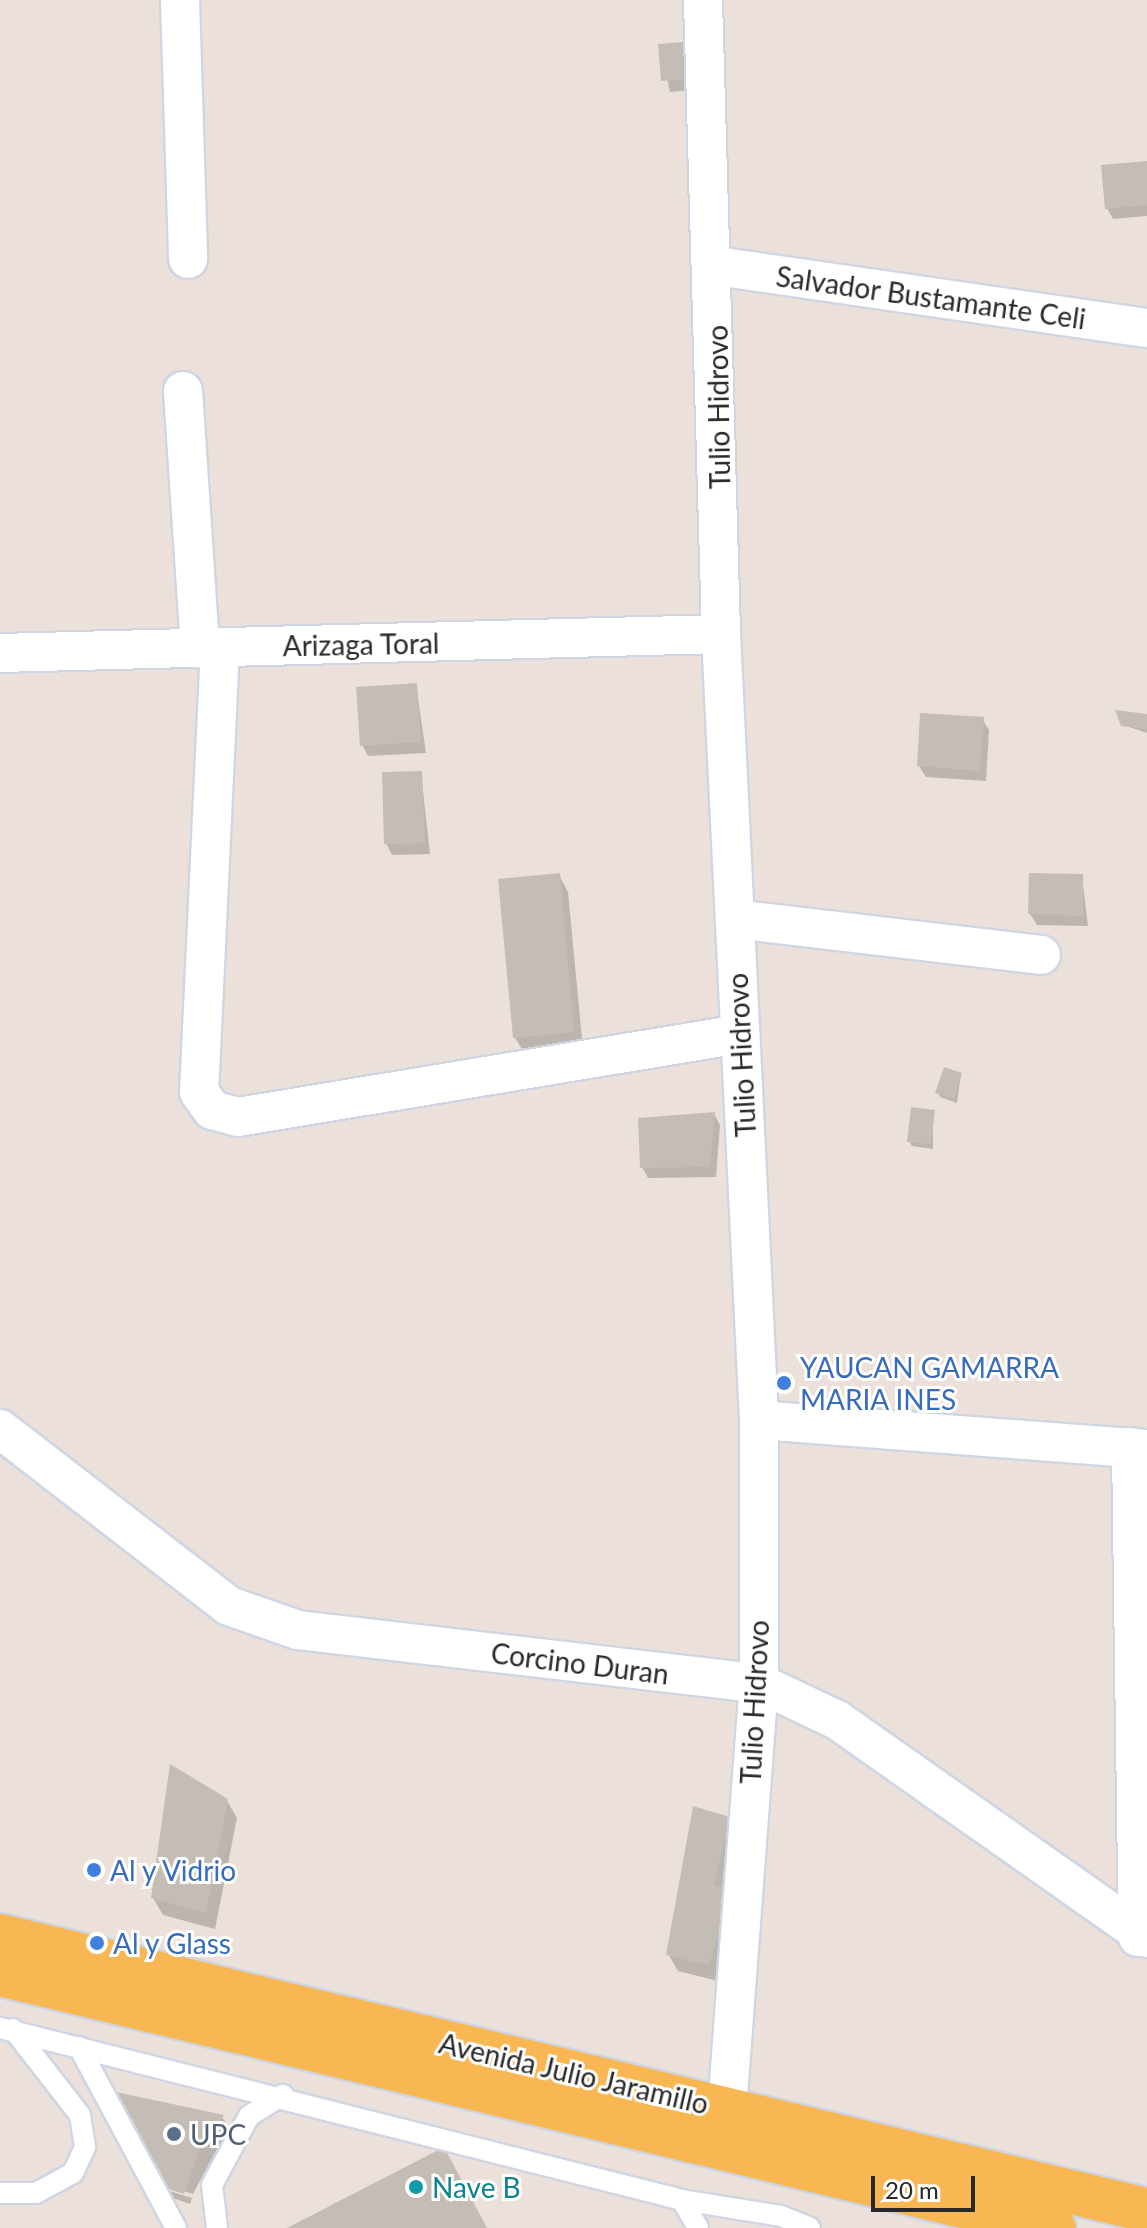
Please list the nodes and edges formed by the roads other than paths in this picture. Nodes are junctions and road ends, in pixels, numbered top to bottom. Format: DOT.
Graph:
graph roads {
  1 [pos="180,0"];
  2 [pos="703,0"];
  3 [pos="188,259"];
  4 [pos="716,266"];
  5 [pos="1147,328"];
  6 [pos="183,391"];
  7 [pos="721,634"];
  8 [pos="210,648"];
  9 [pos="0,653"];
  10 [pos="735,919"];
  11 [pos="1041,955"];
  12 [pos="740,1034"];
  13 [pos="759,1420"];
  14 [pos="0,1429"];
  15 [pos="1139,1448"];
  16 [pos="759,1683"];
  17 [pos="0,1936"];
  18 [pos="1142,1938"];
  19 [pos="0,1974"];
  20 [pos="0,2020"];
  21 [pos="9,2030"];
  22 [pos="79,2047"];
  23 [pos="283,2095"];
  24 [pos="727,2109"];
  25 [pos="0,2193"];
  26 [pos="682,2200"];
  27 [pos="1147,2210"];
  28 [pos="956,2214"];
  29 [pos="176,2228"];
  30 [pos="217,2228"];
  31 [pos="698,2228"];
  32 [pos="810,2228"];
  33 [pos="1054,2228"];
  1 -- 3 [label="street"];
  2 -- 4 [label="street, Tulio Hidrovo"];
  4 -- 5 [label="street, Salvador Bustamante Celi"];
  4 -- 7 [label="street, Tulio Hidrovo"];
  6 -- 8 [label="street"];
  7 -- 8 [label="street, Arizaga Toral"];
  7 -- 10 [label="street, Tulio Hidrovo"];
  8 -- 9 [label="street, Arizaga Toral"];
  8 -- 12 [label="street"];
  10 -- 11 [label="street"];
  10 -- 12 [label="street, Tulio Hidrovo"];
  12 -- 13 [label="street, Tulio Hidrovo"];
  13 -- 15 [label="street"];
  13 -- 16 [label="street, Tulio Hidrovo"];
  14 -- 16 [label="street, Corcino Duran"];
  15 -- 18 [label="street"];
  16 -- 18 [label="street, Corcino Duran"];
  16 -- 24 [label="street, Tulio Hidrovo"];
  17 -- 24 [label="main road, Avenida Julio Jaramillo"];
  19 -- 28 [label="main road, Avenida Julio Jaramillo"];
  20 -- 21 [label="lane"];
  21 -- 22 [label="lane"];
  21 -- 25 [label="lane"];
  22 -- 23 [label="lane"];
  22 -- 29 [label="lane"];
  23 -- 26 [label="lane"];
  23 -- 30 [label="lane"];
  24 -- 27 [label="main road, Avenida Julio Jaramillo"];
  26 -- 31 [label="lane"];
  26 -- 32 [label="lane"];
  28 -- 33 [label="main road, Avenida Julio Jaramillo"];
}
